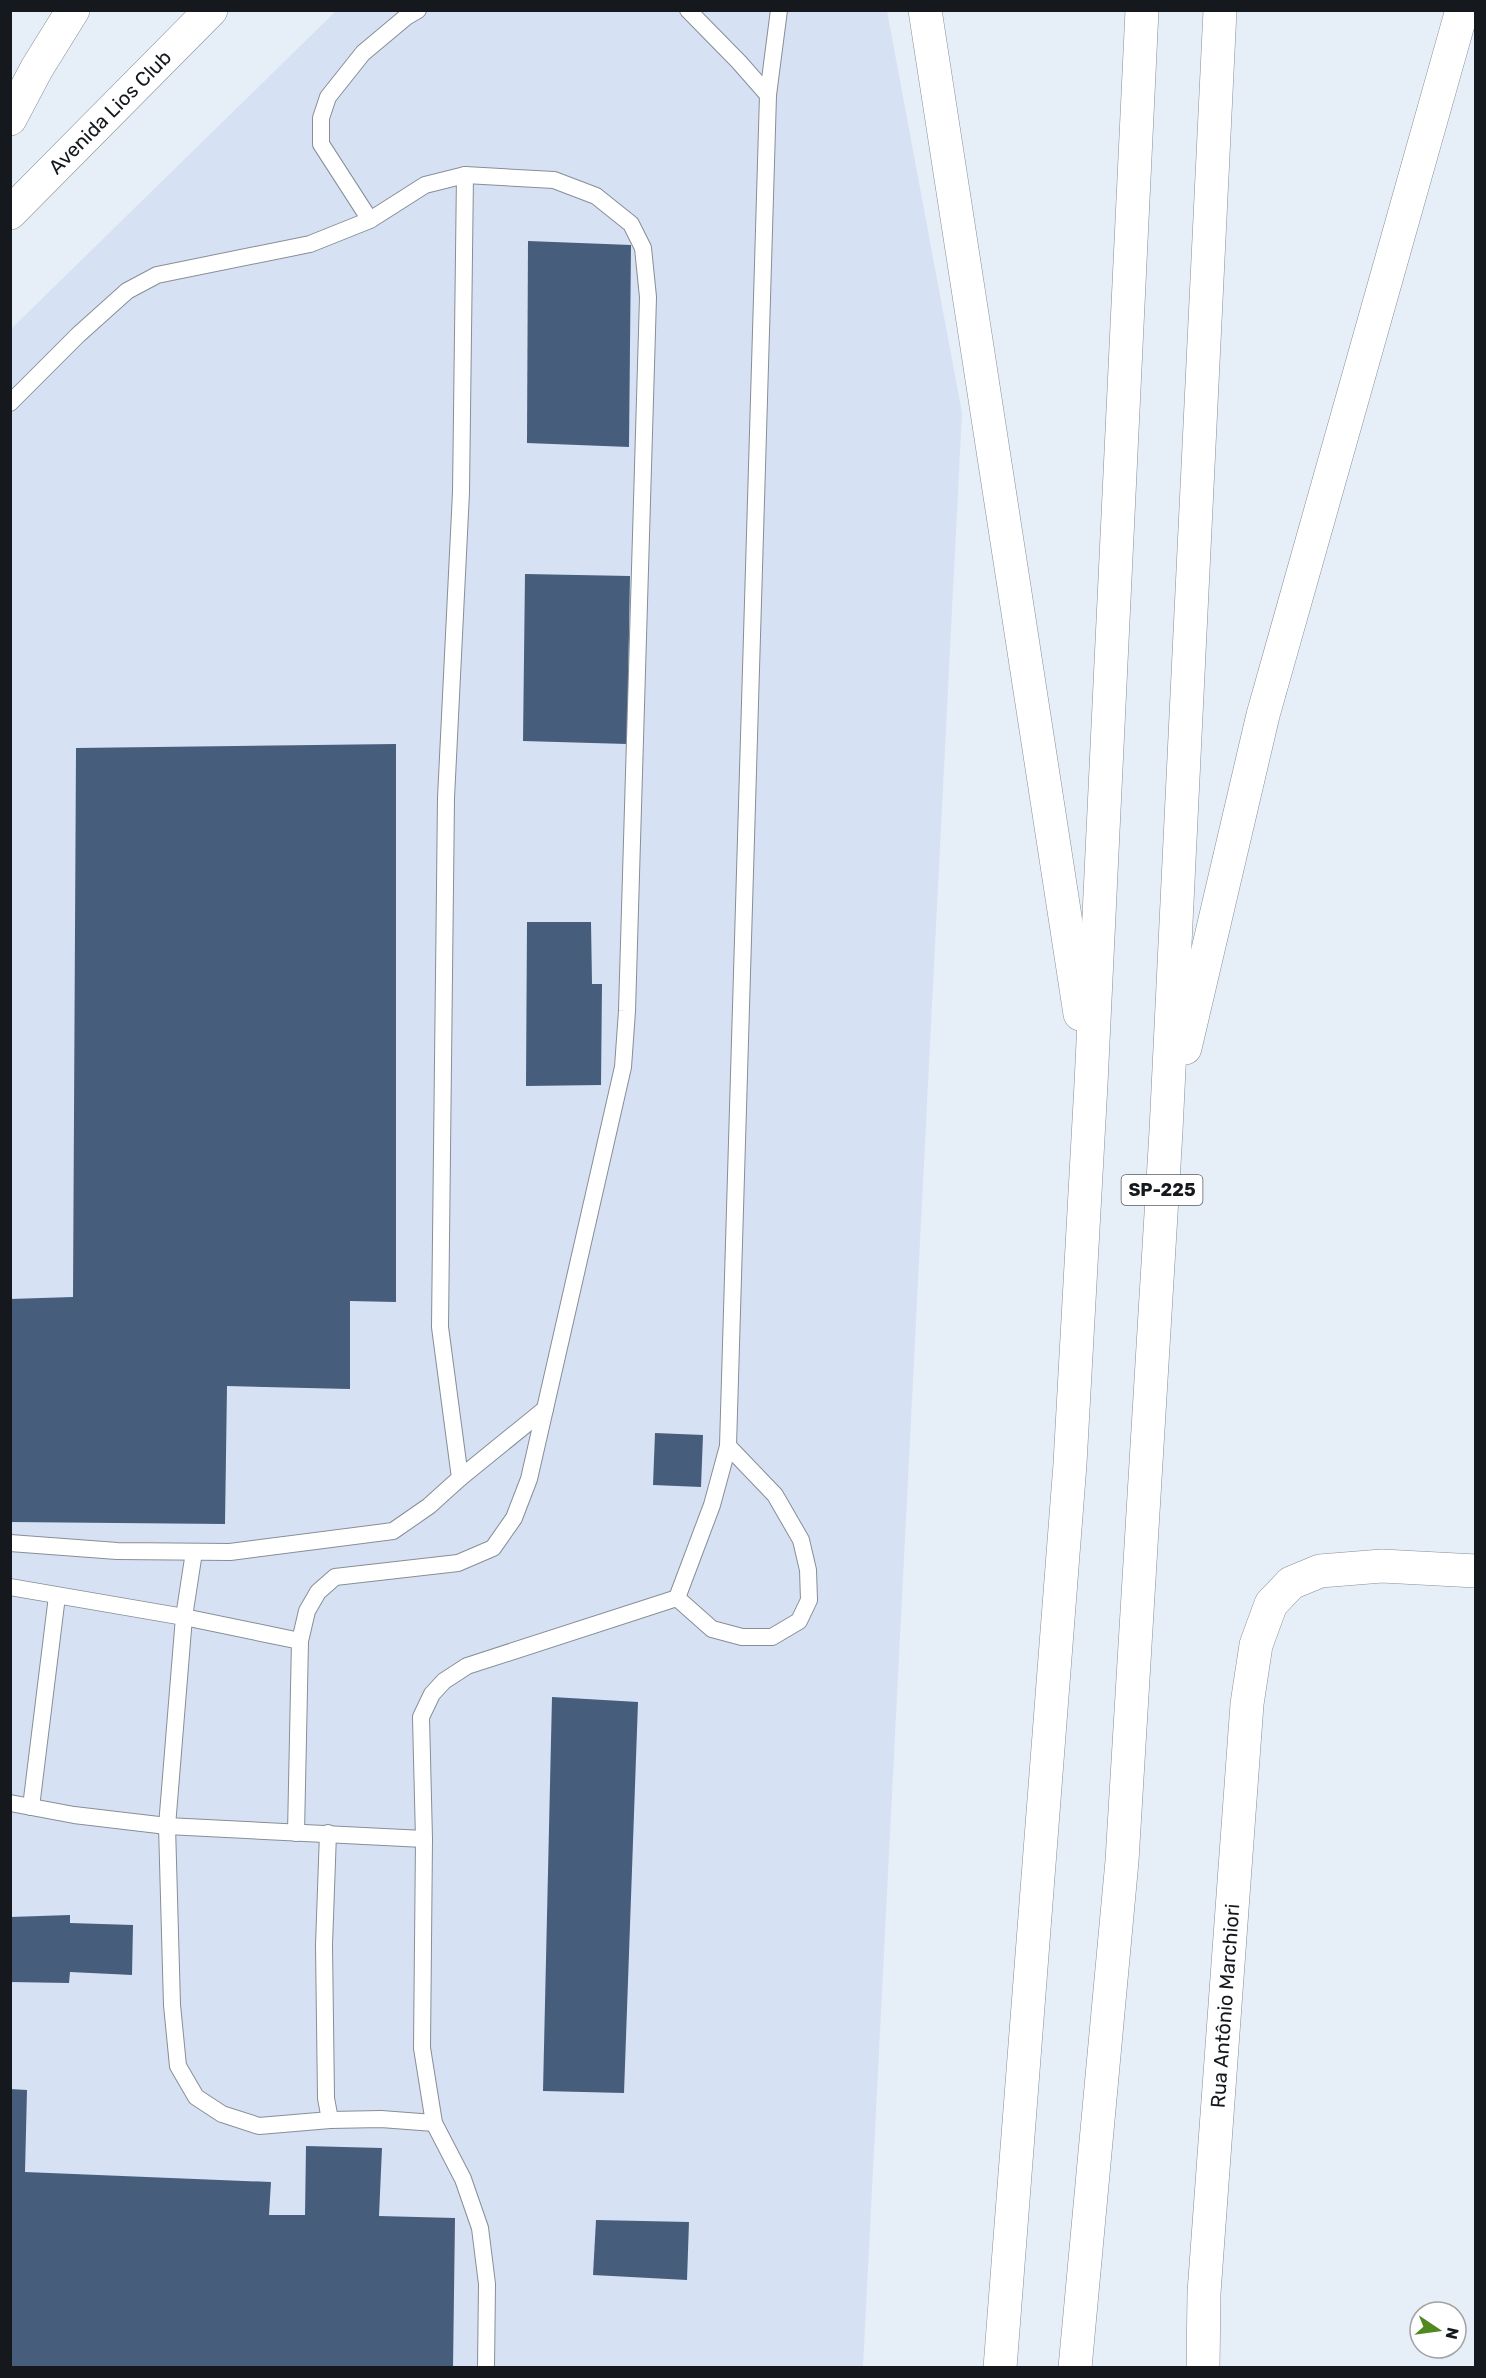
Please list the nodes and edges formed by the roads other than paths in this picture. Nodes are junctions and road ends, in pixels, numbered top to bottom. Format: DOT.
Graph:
graph roads {
  1 [pos="73,10"];
  2 [pos="211,10"];
  3 [pos="418,10"];
  4 [pos="688,10"];
  5 [pos="779,10"];
  6 [pos="925,10"];
  7 [pos="1142,10"];
  8 [pos="1220,10"];
  9 [pos="1462,10"];
  10 [pos="768,95"];
  11 [pos="10,119"];
  12 [pos="465,175"];
  13 [pos="10,213"];
  14 [pos="370,220"];
  15 [pos="10,404"];
  16 [pos="1091,1084"];
  17 [pos="1166,1131"];
  18 [pos="545,1409"];
  19 [pos="728,1446"];
  20 [pos="460,1478"];
  21 [pos="10,1543"];
  22 [pos="194,1552"];
  23 [pos="1476,1571"];
  24 [pos="10,1587"];
  25 [pos="57,1596"];
  26 [pos="677,1598"];
  27 [pos="184,1617"];
  28 [pos="300,1641"];
  29 [pos="10,1803"];
  30 [pos="32,1807"];
  31 [pos="167,1826"];
  32 [pos="296,1833"];
  33 [pos="328,1833"];
  34 [pos="424,1839"];
  35 [pos="330,2120"];
  36 [pos="434,2123"];
  37 [pos="486,2367"];
  38 [pos="1000,2367"];
  39 [pos="1075,2367"];
  40 [pos="1203,2367"];
  1 -- 11 [label="main road"];
  2 -- 13 [label="main road, Avenida Lios Club"];
  3 -- 14 [label="lane"];
  4 -- 10 [label="lane"];
  5 -- 10 [label="lane"];
  6 -- 16 [label="main road"];
  7 -- 16 [label="main road"];
  8 -- 17 [label="main road, SP-225"];
  9 -- 17 [label="main road"];
  10 -- 19 [label="lane"];
  12 -- 14 [label="lane"];
  12 -- 18 [label="lane"];
  12 -- 20 [label="lane"];
  14 -- 15 [label="lane"];
  16 -- 38 [label="main road"];
  17 -- 39 [label="main road, SP-225"];
  18 -- 20 [label="lane"];
  18 -- 28 [label="lane"];
  19 -- 26 [label="lane"];
  19 -- 26 [label="lane"];
  20 -- 22 [label="lane"];
  21 -- 22 [label="lane"];
  22 -- 27 [label="lane"];
  23 -- 40 [label="main road, Rua Antônio Marchiori"];
  24 -- 25 [label="lane"];
  25 -- 27 [label="lane"];
  25 -- 30 [label="lane"];
  26 -- 34 [label="lane"];
  27 -- 28 [label="lane"];
  27 -- 31 [label="lane"];
  28 -- 32 [label="lane"];
  29 -- 30 [label="lane"];
  30 -- 31 [label="lane"];
  31 -- 32 [label="lane"];
  31 -- 35 [label="lane"];
  32 -- 33 [label="lane"];
  33 -- 34 [label="lane"];
  33 -- 35 [label="lane"];
  34 -- 36 [label="lane"];
  35 -- 36 [label="lane"];
  36 -- 37 [label="lane"];
}
